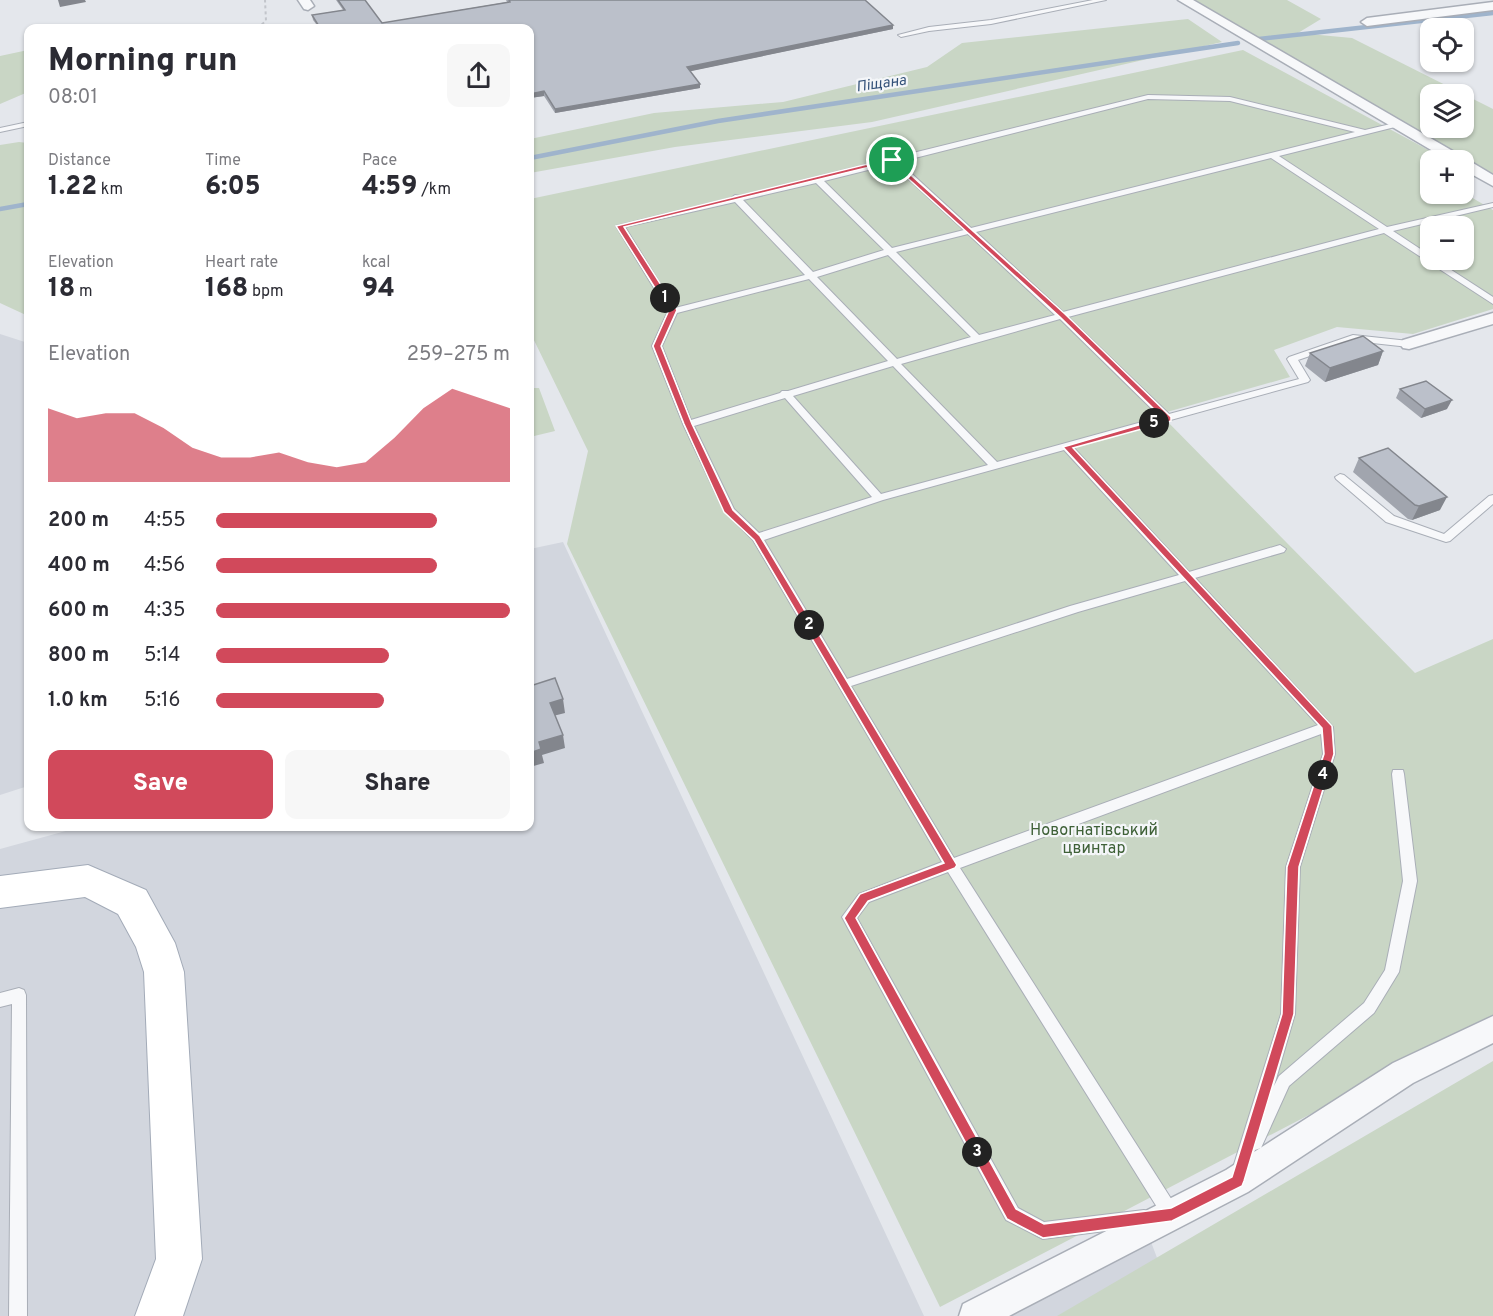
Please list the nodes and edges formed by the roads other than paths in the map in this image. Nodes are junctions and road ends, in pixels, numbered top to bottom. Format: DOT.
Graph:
graph roads {
  1 [pos="1102,0"];
  2 [pos="1184,0"];
  3 [pos="1493,6"];
  4 [pos="1366,22"];
  5 [pos="901,35"];
  6 [pos="1396,124"];
  7 [pos="24,125"];
  8 [pos="0,130"];
  9 [pos="1365,132"];
  10 [pos="1441,150"];
  11 [pos="1272,155"];
  12 [pos="892,160"];
  13 [pos="1474,170"];
  14 [pos="818,180"];
  15 [pos="1493,181"];
  16 [pos="735,197"];
  17 [pos="1493,205"];
  18 [pos="1386,230"];
  19 [pos="971,231"];
  20 [pos="891,251"];
  21 [pos="810,276"];
  22 [pos="1493,302"];
  23 [pos="673,310"];
  24 [pos="1062,316"];
  25 [pos="1493,318"];
  26 [pos="977,338"];
  27 [pos="1409,344"];
  28 [pos="896,362"];
  29 [pos="785,393"];
  30 [pos="1168,419"];
  31 [pos="688,424"];
  32 [pos="1067,447"];
  33 [pos="996,467"];
  34 [pos="1340,477"];
  35 [pos="879,498"];
  36 [pos="1493,498"];
  37 [pos="757,538"];
  38 [pos="1280,549"];
  39 [pos="1186,575"];
  40 [pos="844,684"];
  41 [pos="1327,726"];
  42 [pos="1398,774"];
  43 [pos="951,865"];
  44 [pos="0,892"];
  45 [pos="0,1000"];
  46 [pos="1493,1029"];
  47 [pos="1237,1181"];
  48 [pos="1172,1215"];
  49 [pos="179,1259"];
  50 [pos="18,1316"];
  51 [pos="159,1316"];
  52 [pos="179,1316"];
  53 [pos="975,1316"];
  1 -- 5 [label="lane"];
  2 -- 6 [label="street"];
  3 -- 4 [label="street"];
  6 -- 9 [label="lane"];
  6 -- 10 [label="street"];
  7 -- 8 [label="lane"];
  9 -- 11 [label="lane"];
  9 -- 12 [label="lane"];
  11 -- 18 [label="lane"];
  11 -- 19 [label="lane"];
  12 -- 14 [label="lane"];
  12 -- 19 [label="lane"];
  13 -- 15 [label="street"];
  14 -- 16 [label="lane"];
  14 -- 20 [label="lane"];
  16 -- 21 [label="lane"];
  16 -- 23 [label="lane"];
  17 -- 18 [label="lane"];
  18 -- 22 [label="lane"];
  18 -- 24 [label="lane"];
  19 -- 20 [label="lane"];
  19 -- 24 [label="lane"];
  20 -- 21 [label="lane"];
  20 -- 26 [label="lane"];
  21 -- 23 [label="lane"];
  21 -- 28 [label="lane"];
  23 -- 31 [label="lane"];
  24 -- 26 [label="lane"];
  24 -- 30 [label="lane"];
  25 -- 27 [label="street"];
  26 -- 28 [label="lane"];
  27 -- 30 [label="lane"];
  28 -- 29 [label="lane"];
  28 -- 33 [label="lane"];
  29 -- 31 [label="lane"];
  29 -- 35 [label="lane"];
  30 -- 32 [label="lane"];
  31 -- 37 [label="lane"];
  32 -- 33 [label="lane"];
  32 -- 39 [label="lane"];
  33 -- 35 [label="lane"];
  34 -- 36 [label="lane"];
  35 -- 37 [label="lane"];
  37 -- 40 [label="lane"];
  38 -- 39 [label="lane"];
  39 -- 40 [label="lane"];
  39 -- 41 [label="lane"];
  40 -- 43 [label="lane"];
  41 -- 43 [label="lane"];
  41 -- 47 [label="lane"];
  42 -- 47 [label="lane"];
  43 -- 48 [label="lane"];
  43 -- 48 [label="lane"];
  44 -- 49 [label="main road"];
  45 -- 50 [label="lane"];
  46 -- 47 [label="street"];
  47 -- 48 [label="street"];
  48 -- 53 [label="street"];
  49 -- 51 [label="main road"];
  49 -- 52 [label="lane"];
}
